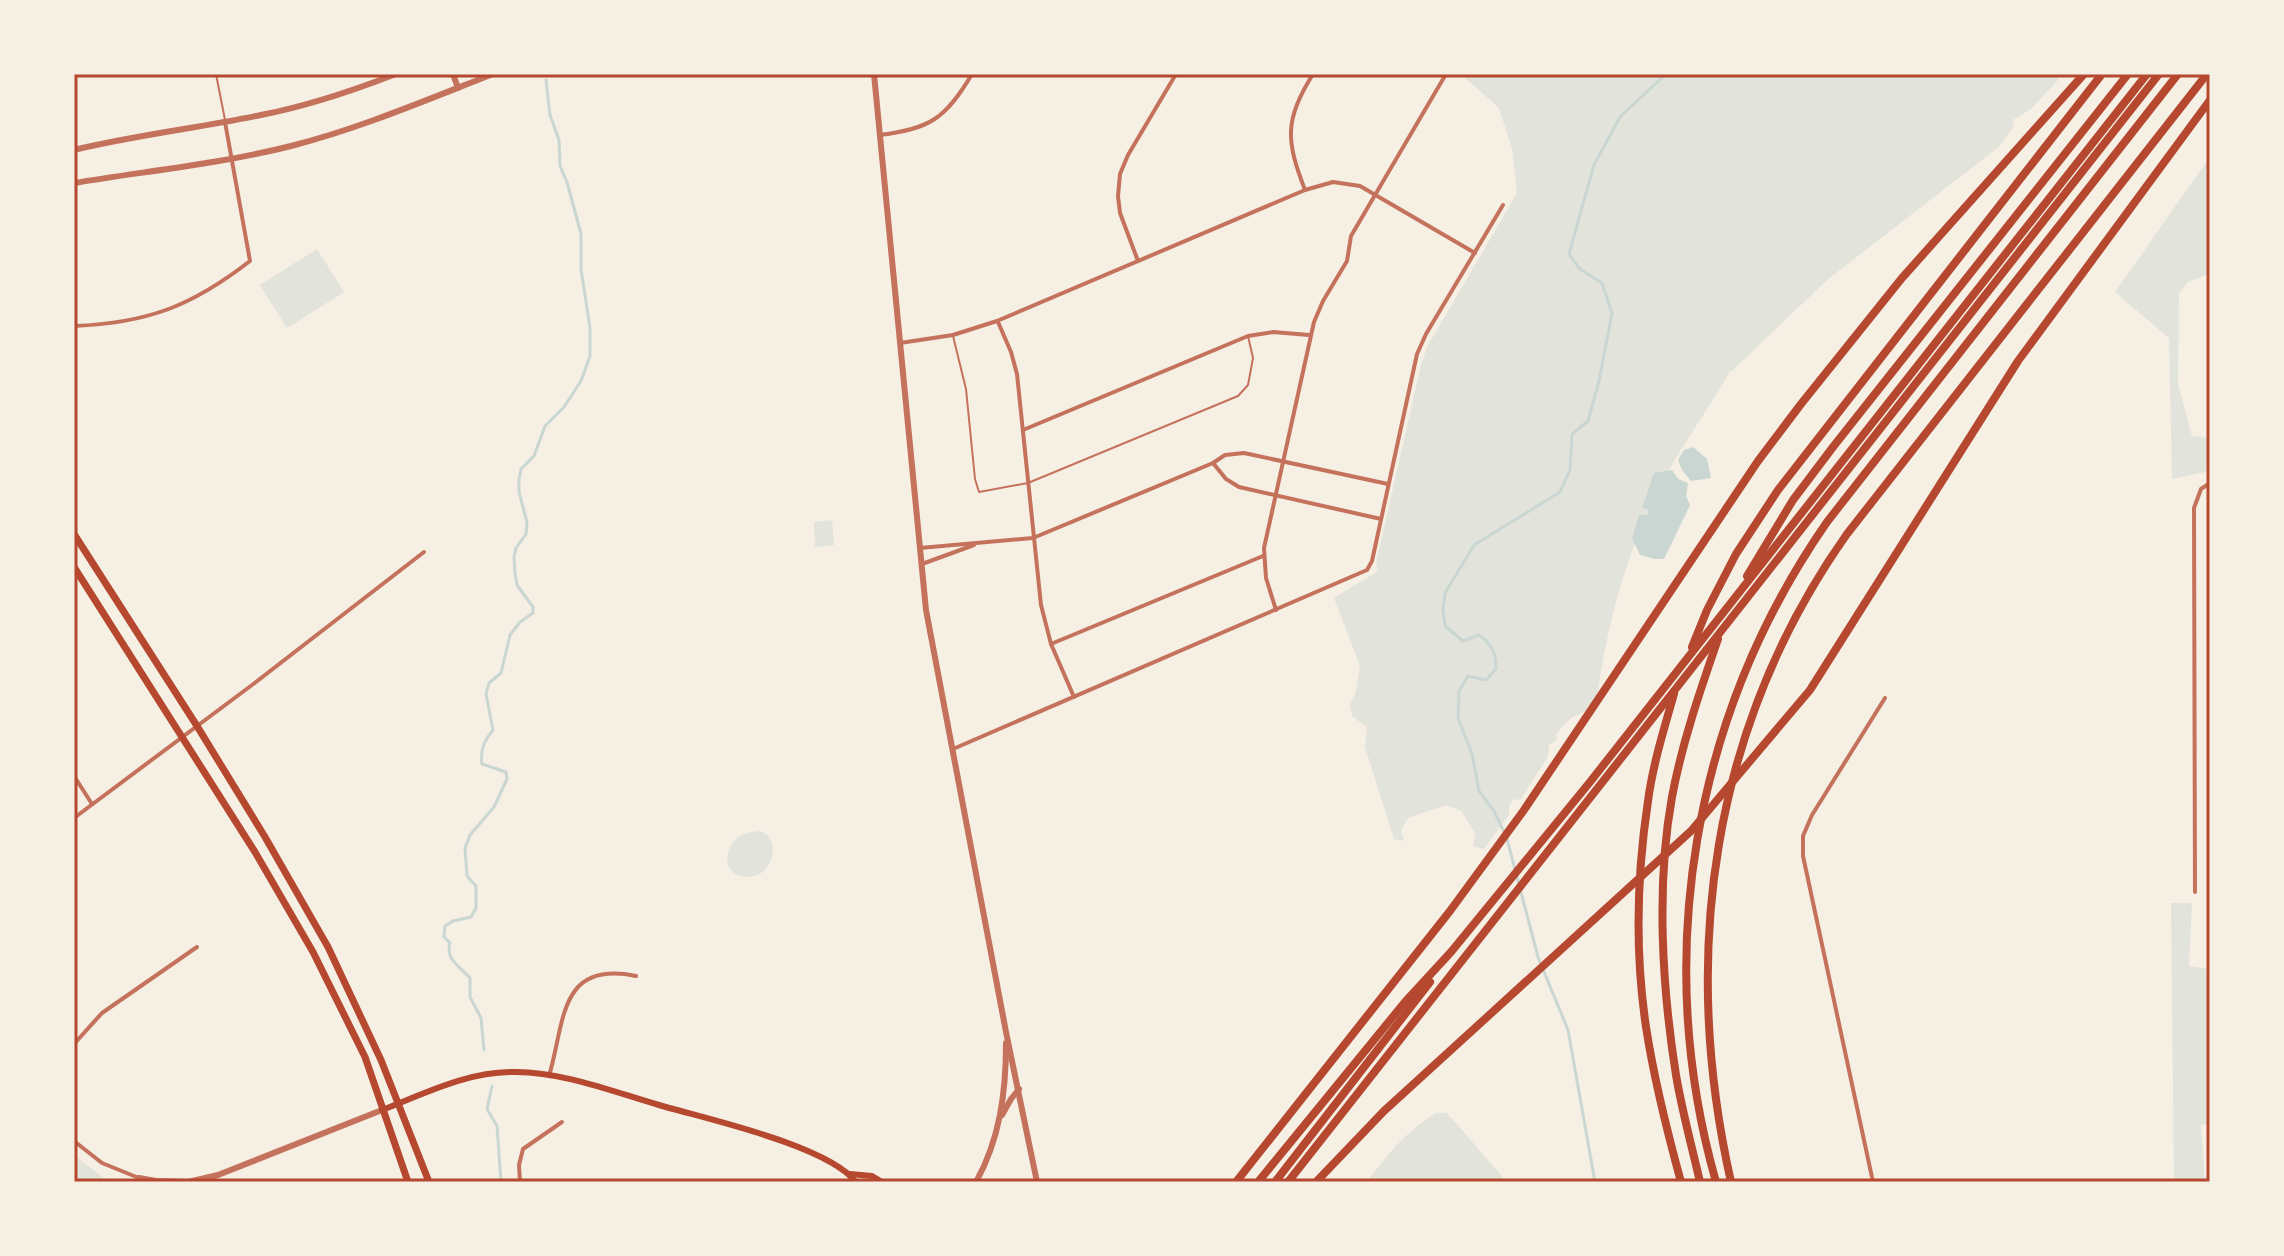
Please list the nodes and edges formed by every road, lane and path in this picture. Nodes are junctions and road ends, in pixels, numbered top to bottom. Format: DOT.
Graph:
graph roads {
  1 [pos="216,74"];
  2 [pos="396,74"];
  3 [pos="453,74"];
  4 [pos="493,74"];
  5 [pos="874,74"];
  6 [pos="972,74"];
  7 [pos="1176,74"];
  8 [pos="1313,74"];
  9 [pos="1446,74"];
  10 [pos="2084,74"];
  11 [pos="2102,74"];
  12 [pos="2128,74"];
  13 [pos="2147,74"];
  14 [pos="2159,74"];
  15 [pos="2178,74"];
  16 [pos="2207,74"];
  17 [pos="458,88"];
  18 [pos="2210,100"];
  19 [pos="225,122"];
  20 [pos="880,135"];
  21 [pos="74,150"];
  22 [pos="232,158"];
  23 [pos="74,183"];
  24 [pos="1305,190"];
  25 [pos="1375,194"];
  26 [pos="1503,205"];
  27 [pos="1475,253"];
  28 [pos="1138,261"];
  29 [pos="997,321"];
  30 [pos="1959,322"];
  31 [pos="74,326"];
  32 [pos="953,335"];
  33 [pos="1310,335"];
  34 [pos="1248,336"];
  35 [pos="900,343"];
  36 [pos="1023,430"];
  37 [pos="1283,461"];
  38 [pos="1213,463"];
  39 [pos="1028,483"];
  40 [pos="2210,483"];
  41 [pos="1389,484"];
  42 [pos="1275,496"];
  43 [pos="1381,519"];
  44 [pos="74,534"];
  45 [pos="1033,538"];
  46 [pos="980,543"];
  47 [pos="920,548"];
  48 [pos="424,552"];
  49 [pos="1263,556"];
  50 [pos="921,565"];
  51 [pos="74,567"];
  52 [pos="1276,610"];
  53 [pos="1051,644"];
  54 [pos="1074,697"];
  55 [pos="1885,698"];
  56 [pos="197,726"];
  57 [pos="183,736"];
  58 [pos="951,749"];
  59 [pos="74,776"];
  60 [pos="92,804"];
  61 [pos="74,818"];
  62 [pos="2195,892"];
  63 [pos="197,947"];
  64 [pos="1451,952"];
  65 [pos="636,976"];
  66 [pos="1006,1032"];
  67 [pos="74,1044"];
  68 [pos="549,1076"];
  69 [pos="1019,1089"];
  70 [pos="399,1104"];
  71 [pos="382,1110"];
  72 [pos="999,1121"];
  73 [pos="562,1122"];
  74 [pos="74,1141"];
  75 [pos="850,1174"];
  76 [pos="138,1180"];
  77 [pos="408,1182"];
  78 [pos="429,1182"];
  79 [pos="520,1182"];
  80 [pos="856,1182"];
  81 [pos="882,1182"];
  82 [pos="976,1182"];
  83 [pos="1037,1182"];
  84 [pos="1236,1182"];
  85 [pos="1258,1182"];
  86 [pos="1275,1182"];
  87 [pos="1288,1182"];
  88 [pos="1316,1182"];
  89 [pos="1681,1182"];
  90 [pos="1700,1182"];
  91 [pos="1716,1182"];
  92 [pos="1731,1182"];
  93 [pos="1873,1182"];
  1 -- 19 [label="lane"];
  2 -- 19 [label="street"];
  3 -- 17 [label="street"];
  4 -- 17 [label="street"];
  5 -- 20 [label="street"];
  6 -- 20 [label="street"];
  7 -- 28 [label="street"];
  8 -- 24 [label="street"];
  9 -- 25 [label="street"];
  10 -- 84 [label="highway"];
  11 -- 89 [label="highway"];
  12 -- 90 [label="highway"];
  13 -- 30 [label="highway"];
  14 -- 30 [label="highway"];
  15 -- 91 [label="highway"];
  16 -- 92 [label="highway"];
  17 -- 22 [label="street"];
  18 -- 88 [label="highway"];
  19 -- 21 [label="street"];
  19 -- 22 [label="street"];
  20 -- 35 [label="street"];
  22 -- 23 [label="street"];
  22 -- 31 [label="street"];
  24 -- 25 [label="street"];
  24 -- 28 [label="street"];
  25 -- 27 [label="street"];
  25 -- 33 [label="street"];
  26 -- 27 [label="street"];
  27 -- 41 [label="street"];
  28 -- 29 [label="street"];
  29 -- 32 [label="street"];
  29 -- 36 [label="street"];
  30 -- 64 [label="highway"];
  30 -- 87 [label="highway"];
  32 -- 35 [label="street"];
  32 -- 39 [label="lane"];
  33 -- 34 [label="street"];
  33 -- 37 [label="street"];
  34 -- 36 [label="street"];
  34 -- 39 [label="lane"];
  35 -- 47 [label="street"];
  36 -- 39 [label="street"];
  37 -- 38 [label="street"];
  37 -- 41 [label="street"];
  37 -- 42 [label="street"];
  38 -- 42 [label="street"];
  38 -- 45 [label="street"];
  39 -- 45 [label="street"];
  40 -- 62 [label="street"];
  41 -- 43 [label="street"];
  42 -- 43 [label="street"];
  42 -- 49 [label="street"];
  43 -- 52 [label="street"];
  44 -- 56 [label="main road"];
  45 -- 46 [label="street"];
  45 -- 53 [label="street"];
  46 -- 47 [label="street"];
  46 -- 50 [label="street"];
  47 -- 50 [label="street"];
  48 -- 56 [label="street"];
  49 -- 52 [label="street"];
  49 -- 53 [label="street"];
  50 -- 58 [label="street"];
  51 -- 57 [label="main road"];
  52 -- 54 [label="street"];
  53 -- 54 [label="street"];
  54 -- 58 [label="street"];
  55 -- 93 [label="street"];
  56 -- 57 [label="street"];
  56 -- 70 [label="main road"];
  57 -- 60 [label="street"];
  57 -- 71 [label="main road"];
  58 -- 66 [label="street"];
  59 -- 60 [label="street"];
  60 -- 61 [label="street"];
  63 -- 67 [label="street"];
  64 -- 85 [label="highway"];
  64 -- 86 [label="highway"];
  65 -- 68 [label="street"];
  66 -- 69 [label="street"];
  66 -- 72 [label="street"];
  68 -- 70 [label="main road"];
  68 -- 75 [label="main road"];
  69 -- 72 [label="street"];
  69 -- 83 [label="street"];
  70 -- 71 [label="main road"];
  70 -- 78 [label="main road"];
  71 -- 76 [label="street"];
  71 -- 77 [label="main road"];
  72 -- 82 [label="street"];
  73 -- 79 [label="street"];
  74 -- 76 [label="street"];
  75 -- 80 [label="main road"];
  75 -- 81 [label="main road"];
}
